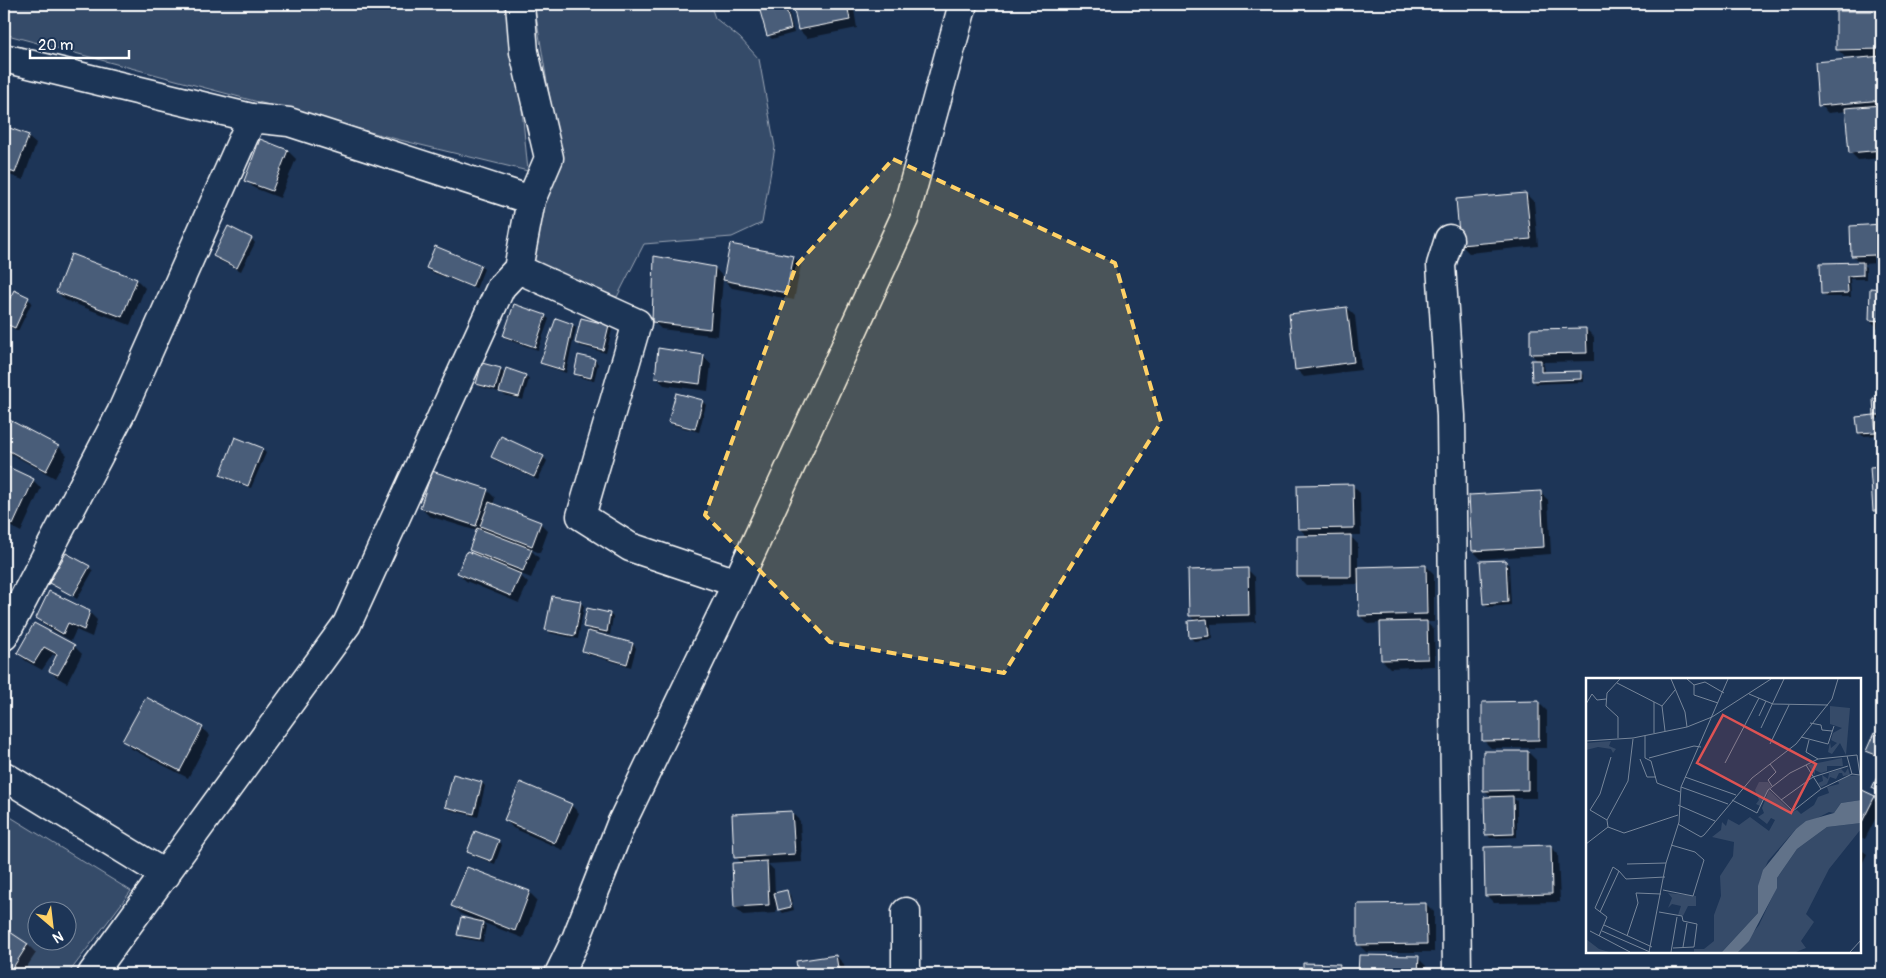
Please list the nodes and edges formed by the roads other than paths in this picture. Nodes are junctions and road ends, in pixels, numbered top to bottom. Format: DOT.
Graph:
graph roads {
  1 [pos="520,4"];
  2 [pos="963,4"];
  3 [pos="4,58"];
  4 [pos="252,118"];
  5 [pos="531,200"];
  6 [pos="1449,239"];
  7 [pos="518,269"];
  8 [pos="738,583"];
  9 [pos="4,636"];
  10 [pos="4,776"];
  11 [pos="166,875"];
  12 [pos="906,912"];
  13 [pos="92,974"];
  14 [pos="559,974"];
  15 [pos="906,974"];
  16 [pos="1457,974"];
  1 -- 5 [label="street"];
  2 -- 8 [label="street"];
  3 -- 4 [label="street"];
  4 -- 5 [label="street"];
  4 -- 9 [label="street"];
  5 -- 7 [label="street"];
  6 -- 16 [label="street"];
  7 -- 8 [label="street"];
  7 -- 11 [label="street"];
  8 -- 14 [label="street"];
  10 -- 11 [label="street"];
  11 -- 13 [label="street"];
  12 -- 15 [label="street"];
}
